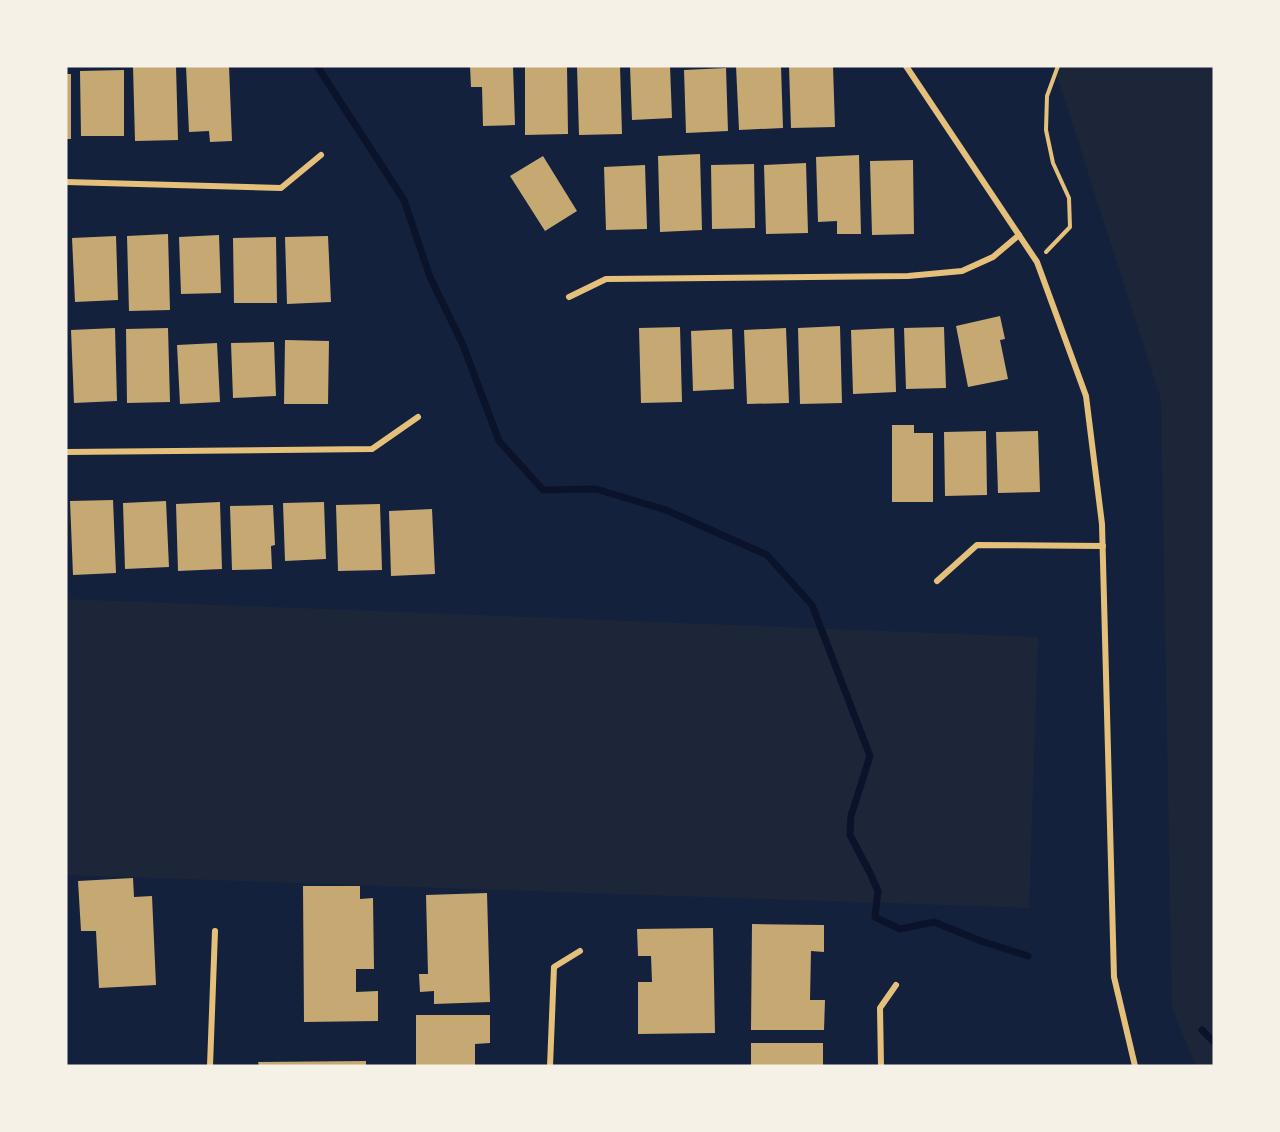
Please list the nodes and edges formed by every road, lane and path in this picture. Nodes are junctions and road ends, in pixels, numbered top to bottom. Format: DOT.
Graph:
graph roads {
  1 [pos="906,66"];
  2 [pos="1058,66"];
  3 [pos="321,155"];
  4 [pos="66,182"];
  5 [pos="1019,236"];
  6 [pos="1037,261"];
  7 [pos="569,297"];
  8 [pos="417,417"];
  9 [pos="66,452"];
  10 [pos="1103,546"];
  11 [pos="937,581"];
  12 [pos="215,931"];
  13 [pos="580,951"];
  14 [pos="896,985"];
  15 [pos="210,1066"];
  16 [pos="550,1066"];
  17 [pos="881,1066"];
  18 [pos="1135,1066"];
  1 -- 5 [label="street"];
  2 -- 6 [label="path"];
  3 -- 4 [label="street"];
  5 -- 6 [label="street"];
  5 -- 7 [label="street"];
  6 -- 10 [label="street"];
  8 -- 9 [label="street"];
  10 -- 11 [label="street"];
  10 -- 18 [label="street"];
  12 -- 15 [label="street"];
  13 -- 16 [label="street"];
  14 -- 17 [label="street"];
}
